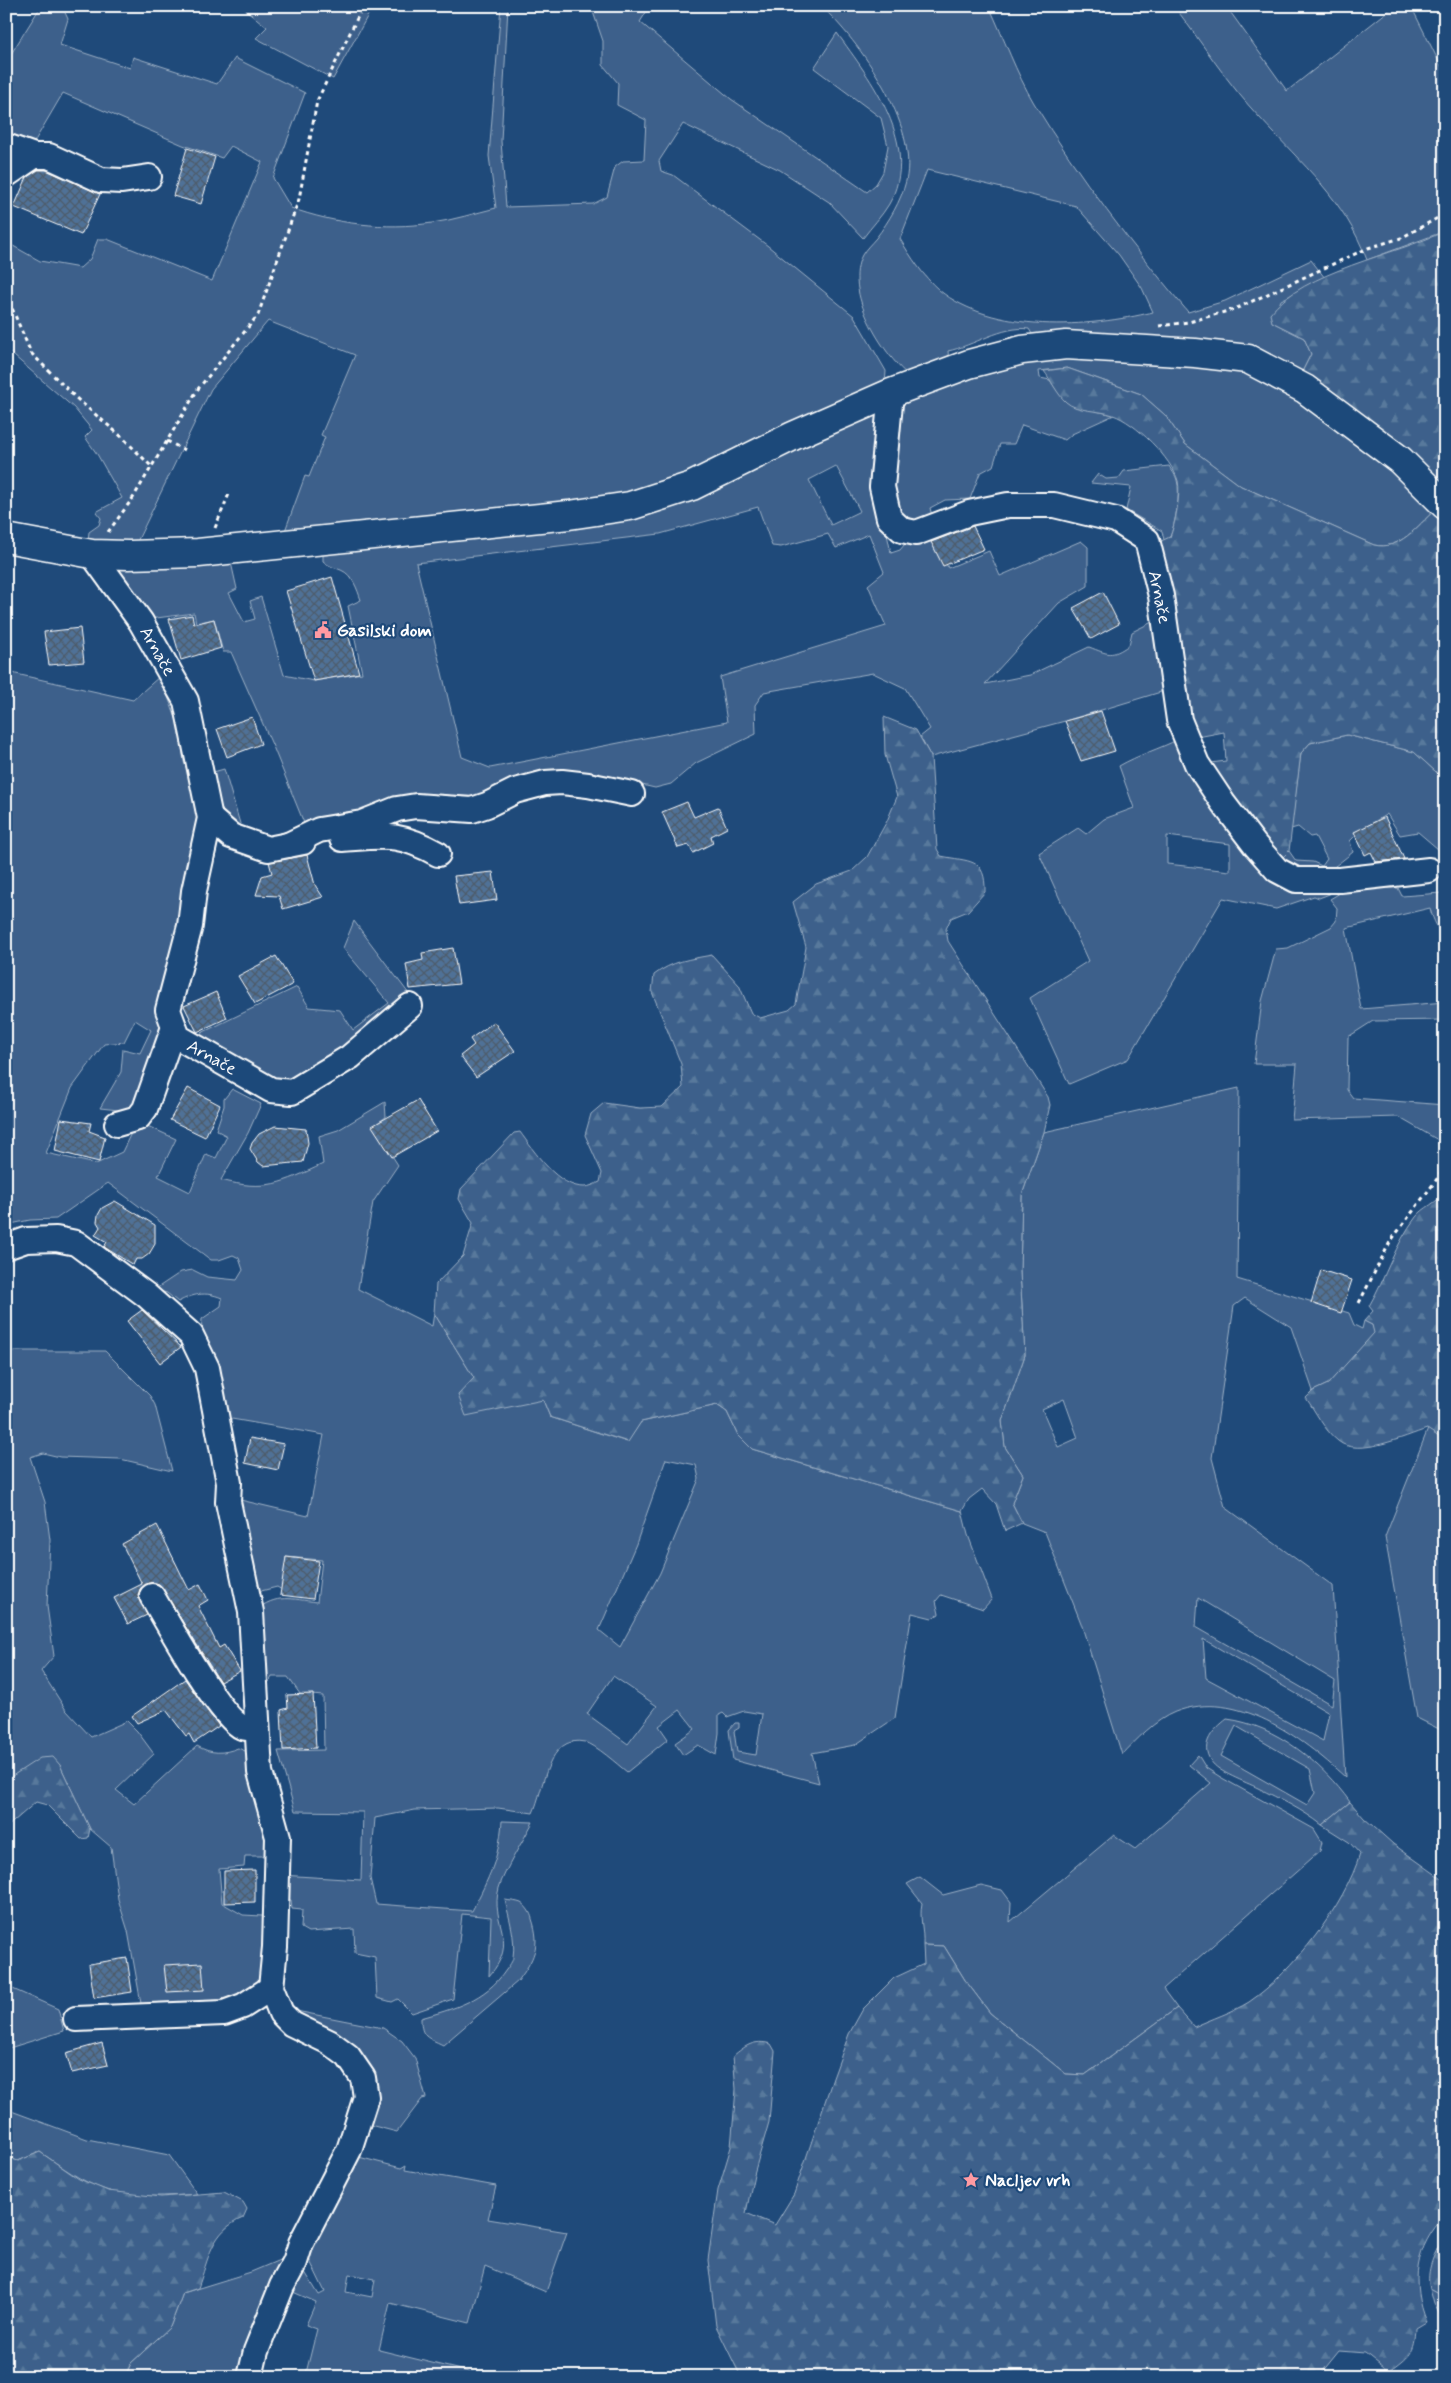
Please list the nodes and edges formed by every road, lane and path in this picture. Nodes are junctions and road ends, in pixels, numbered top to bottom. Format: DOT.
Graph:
graph roads {
  1 [pos="363,6"];
  2 [pos="6,146"];
  3 [pos="34,156"];
  4 [pos="6,174"];
  5 [pos="149,177"];
  6 [pos="1445,214"];
  7 [pos="6,294"];
  8 [pos="1152,327"];
  9 [pos="891,392"];
  10 [pos="167,441"];
  11 [pos="186,451"];
  12 [pos="151,466"];
  13 [pos="229,494"];
  14 [pos="1445,505"];
  15 [pos="6,538"];
  16 [pos="198,553"];
  17 [pos="92,554"];
  18 [pos="632,794"];
  19 [pos="210,818"];
  20 [pos="288,845"];
  21 [pos="438,854"];
  22 [pos="1429,870"];
  23 [pos="410,1006"];
  24 [pos="174,1027"];
  25 [pos="117,1124"];
  26 [pos="1445,1166"];
  27 [pos="6,1247"];
  28 [pos="1358,1303"];
  29 [pos="152,1596"];
  30 [pos="257,1728"];
  31 [pos="271,1988"];
  32 [pos="76,2019"];
  33 [pos="250,2377"];
  1 -- 10 [label="path"];
  2 -- 3 [label="street"];
  3 -- 4 [label="street"];
  3 -- 5 [label="street"];
  6 -- 8 [label="path"];
  7 -- 12 [label="path"];
  9 -- 14 [label="street"];
  9 -- 16 [label="street"];
  9 -- 22 [label="street, Arnače"];
  10 -- 11 [label="path"];
  10 -- 12 [label="path"];
  12 -- 17 [label="path"];
  13 -- 16 [label="path"];
  15 -- 17 [label="street"];
  16 -- 17 [label="street"];
  17 -- 19 [label="street, Arnače"];
  18 -- 20 [label="street"];
  19 -- 20 [label="street"];
  19 -- 24 [label="street, Arnače"];
  20 -- 21 [label="street"];
  23 -- 24 [label="street, Arnače"];
  24 -- 25 [label="street"];
  26 -- 28 [label="path"];
  27 -- 30 [label="street"];
  29 -- 30 [label="street"];
  30 -- 31 [label="street"];
  31 -- 32 [label="street"];
  31 -- 33 [label="street"];
}
